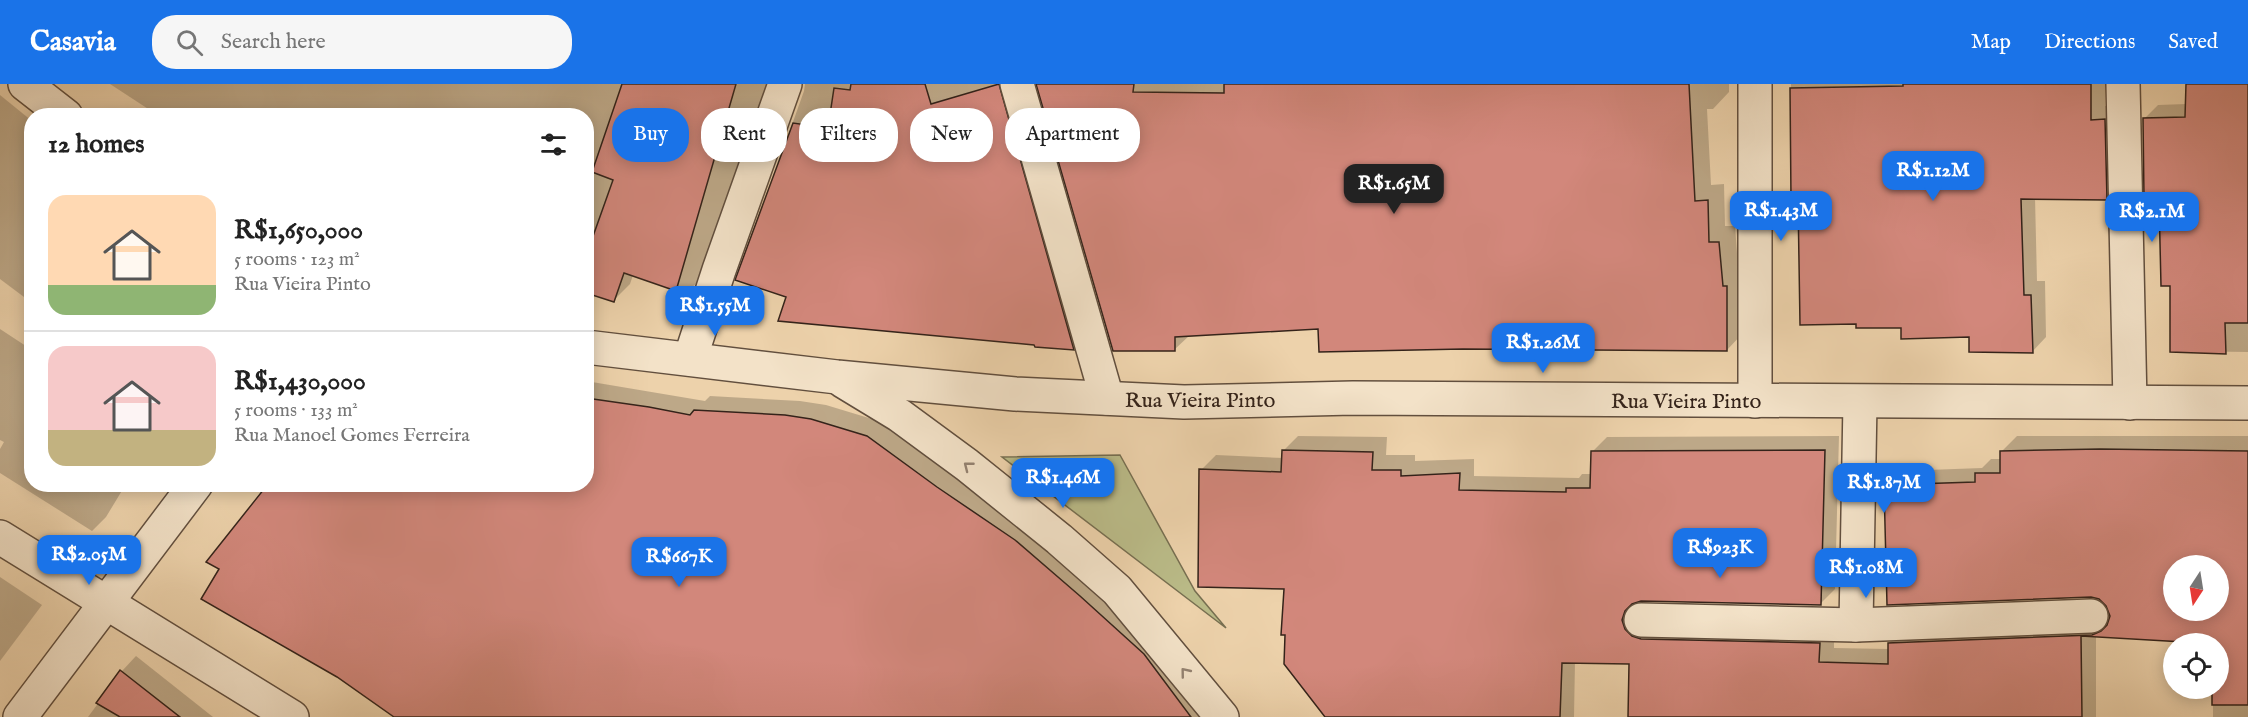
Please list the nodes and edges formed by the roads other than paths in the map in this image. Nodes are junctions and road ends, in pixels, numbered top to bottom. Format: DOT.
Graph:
graph roads {
  1 [pos="26,84"];
  2 [pos="785,84"];
  3 [pos="1017,84"];
  4 [pos="1755,84"];
  5 [pos="2123,84"];
  6 [pos="56,108"];
  7 [pos="594,348"];
  8 [pos="690,359"];
  9 [pos="837,377"];
  10 [pos="1107,398"];
  11 [pos="1755,401"];
  12 [pos="1860,402"];
  13 [pos="2130,403"];
  14 [pos="2248,403"];
  15 [pos="190,492"];
  16 [pos="0,537"];
  17 [pos="107,604"];
  18 [pos="2091,615"];
  19 [pos="1641,620"];
  20 [pos="1856,625"];
  21 [pos="20,717"];
  22 [pos="292,717"];
  23 [pos="1222,717"];
  1 -- 6 [label="street"];
  2 -- 8 [label="street"];
  3 -- 10 [label="street"];
  4 -- 11 [label="street"];
  5 -- 13 [label="street"];
  7 -- 8 [label="street, Rua Vieira Pinto"];
  8 -- 9 [label="street, Rua Vieira Pinto"];
  9 -- 10 [label="street, Rua Vieira Pinto"];
  23 -- 9 [label="street, one-way"];
  10 -- 11 [label="street, Rua Vieira Pinto"];
  11 -- 12 [label="street, Rua Vieira Pinto"];
  12 -- 13 [label="street, Rua Vieira Pinto"];
  12 -- 20 [label="street"];
  13 -- 14 [label="street, Rua Vieira Pinto"];
  15 -- 17 [label="street"];
  16 -- 17 [label="street"];
  17 -- 21 [label="street"];
  17 -- 22 [label="street"];
  18 -- 20 [label="street"];
  19 -- 20 [label="street"];
}
